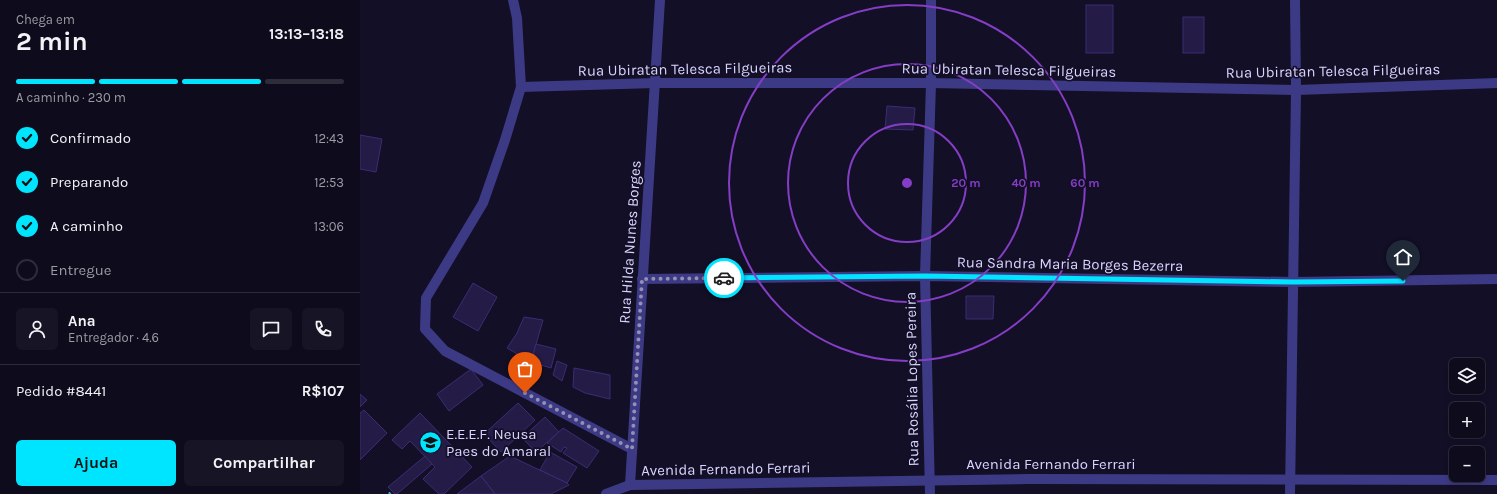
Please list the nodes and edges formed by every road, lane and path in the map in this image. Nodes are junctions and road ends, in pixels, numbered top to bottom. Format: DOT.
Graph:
graph roads {
  1 [pos="513,0"];
  2 [pos="660,0"];
  3 [pos="931,0"];
  4 [pos="1295,0"];
  5 [pos="655,83"];
  6 [pos="931,83"];
  7 [pos="1497,83"];
  8 [pos="521,87"];
  9 [pos="1296,90"];
  10 [pos="925,276"];
  11 [pos="642,279"];
  12 [pos="1497,279"];
  13 [pos="1293,282"];
  14 [pos="632,449"];
  15 [pos="1290,479"];
  16 [pos="929,480"];
  17 [pos="1497,480"];
  18 [pos="630,485"];
  19 [pos="392,491"];
  20 [pos="389,494"];
  21 [pos="606,494"];
  22 [pos="930,494"];
  23 [pos="1290,494"];
  1 -- 8 [label="street"];
  2 -- 5 [label="street, Rua Hilda Nunes Borges"];
  3 -- 6 [label="street, Rua Rosália Lopes Pereira"];
  4 -- 9 [label="street"];
  5 -- 6 [label="street, Rua Ubiratan Telesca Filgueiras"];
  5 -- 8 [label="street, Rua Ubiratan Telesca Filgueiras"];
  5 -- 11 [label="street, Rua Hilda Nunes Borges"];
  6 -- 9 [label="street, Rua Ubiratan Telesca Filgueiras"];
  6 -- 10 [label="street, Rua Rosália Lopes Pereira"];
  7 -- 9 [label="street, Rua Ubiratan Telesca Filgueiras"];
  8 -- 14 [label="street"];
  9 -- 13 [label="street"];
  10 -- 11 [label="street, Rua Sandra Maria Borges Bezerra"];
  10 -- 13 [label="street, Rua Sandra Maria Borges Bezerra"];
  10 -- 16 [label="street, Rua Rosália Lopes Pereira"];
  11 -- 14 [label="street, Rua Hilda Nunes Borges"];
  12 -- 13 [label="street, Rua Sandra Maria Borges Bezerra"];
  13 -- 15 [label="street"];
  14 -- 18 [label="street, Rua Hilda Nunes Borges"];
  15 -- 16 [label="street, Avenida Fernando Ferrari"];
  15 -- 17 [label="street, Avenida Fernando Ferrari"];
  15 -- 23 [label="street"];
  16 -- 18 [label="street, Avenida Fernando Ferrari"];
  16 -- 22 [label="street, Rua Rosália Lopes Pereira"];
  18 -- 21 [label="street, Avenida Fernando Ferrari"];
  19 -- 20 [label="path"];
}
